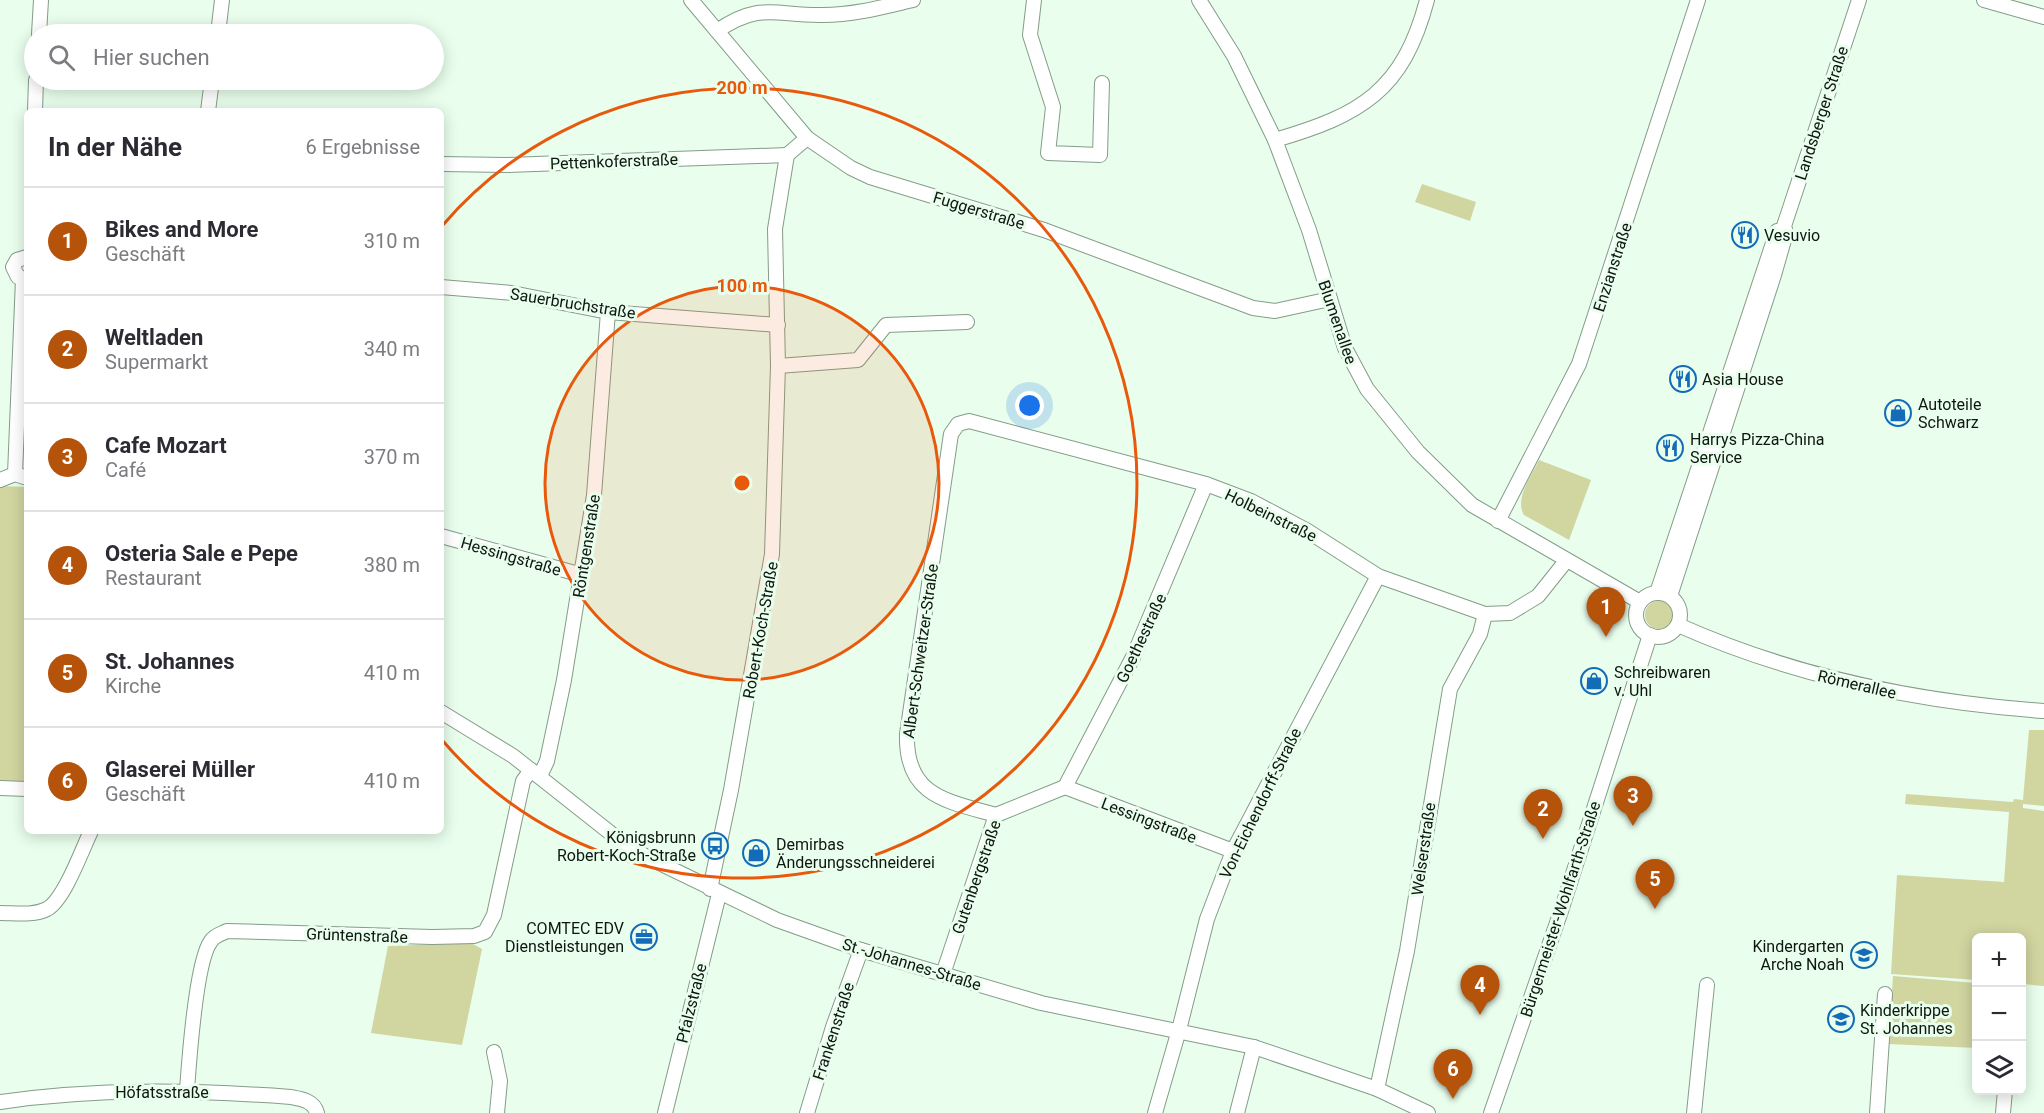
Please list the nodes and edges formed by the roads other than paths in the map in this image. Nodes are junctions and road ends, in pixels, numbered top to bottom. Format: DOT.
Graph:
graph roads {
  1 [pos="41,0"];
  2 [pos="222,0"];
  3 [pos="685,0"];
  4 [pos="691,0"];
  5 [pos="914,0"];
  6 [pos="1034,0"];
  7 [pos="1199,0"];
  8 [pos="1427,0"];
  9 [pos="1698,0"];
  10 [pos="1859,0"];
  11 [pos="1984,0"];
  12 [pos="764,6"];
  13 [pos="2044,17"];
  14 [pos="40,24"];
  15 [pos="219,24"];
  16 [pos="717,31"];
  17 [pos="1102,83"];
  18 [pos="36,90"];
  19 [pos="211,90"];
  20 [pos="35,108"];
  21 [pos="208,108"];
  22 [pos="807,138"];
  23 [pos="1275,140"];
  24 [pos="787,155"];
  25 [pos="444,164"];
  26 [pos="24,255"];
  27 [pos="7,266"];
  28 [pos="24,278"];
  29 [pos="444,287"];
  30 [pos="1330,299"];
  31 [pos="608,312"];
  32 [pos="967,322"];
  33 [pos="778,325"];
  34 [pos="24,328"];
  35 [pos="778,366"];
  36 [pos="951,434"];
  37 [pos="21,476"];
  38 [pos="0,480"];
  39 [pos="1206,484"];
  40 [pos="1498,521"];
  41 [pos="444,537"];
  42 [pos="1566,561"];
  43 [pos="582,575"];
  44 [pos="1378,576"];
  45 [pos="1663,594"];
  46 [pos="1640,602"];
  47 [pos="1485,614"];
  48 [pos="1678,624"];
  49 [pos="1650,635"];
  50 [pos="2044,711"];
  51 [pos="444,714"];
  52 [pos="536,773"];
  53 [pos="1065,787"];
  54 [pos="0,788"];
  55 [pos="24,789"];
  56 [pos="996,815"];
  57 [pos="90,834"];
  58 [pos="1233,851"];
  59 [pos="715,892"];
  60 [pos="0,913"];
  61 [pos="861,950"];
  62 [pos="943,974"];
  63 [pos="1707,985"];
  64 [pos="1885,994"];
  65 [pos="1179,1030"];
  66 [pos="1254,1047"];
  67 [pos="494,1052"];
  68 [pos="1377,1089"];
  69 [pos="187,1090"];
  70 [pos="2005,1095"];
  71 [pos="0,1102"];
  72 [pos="317,1113"];
  73 [pos="497,1113"];
  74 [pos="665,1113"];
  75 [pos="807,1113"];
  76 [pos="1155,1113"];
  77 [pos="1237,1113"];
  78 [pos="1428,1113"];
  79 [pos="1491,1113"];
  80 [pos="1694,1113"];
  81 [pos="1877,1113"];
  82 [pos="2003,1113"];
  1 -- 14 [label="street"];
  2 -- 15 [label="street"];
  3 -- 4 [label="street"];
  4 -- 16 [label="street, Fuggerstraße"];
  5 -- 12 [label="street"];
  6 -- 17 [label="street"];
  7 -- 23 [label="street, Blumenallee"];
  8 -- 23 [label="street"];
  9 -- 40 [label="street, Enzianstraße"];
  10 -- 45 [label="street, Landsberger Straße"];
  11 -- 13 [label="street"];
  12 -- 16 [label="street"];
  16 -- 22 [label="street, Fuggerstraße"];
  18 -- 20 [label="street"];
  19 -- 21 [label="street"];
  22 -- 24 [label="street"];
  22 -- 30 [label="street, Fuggerstraße"];
  23 -- 30 [label="street, Blumenallee"];
  24 -- 25 [label="street, Pettenkoferstraße"];
  24 -- 33 [label="street, Robert-Koch-Straße"];
  26 -- 27 [label="street"];
  27 -- 28 [label="street"];
  29 -- 31 [label="street, Sauerbruchstraße"];
  30 -- 40 [label="street, Blumenallee"];
  31 -- 33 [label="street, Sauerbruchstraße"];
  31 -- 43 [label="street, Röntgenstraße"];
  32 -- 35 [label="street"];
  33 -- 35 [label="street, Robert-Koch-Straße"];
  34 -- 37 [label="street"];
  35 -- 59 [label="street, Robert-Koch-Straße"];
  36 -- 39 [label="street, Holbeinstraße"];
  36 -- 56 [label="street, Albert-Schweitzer-Straße"];
  37 -- 38 [label="street"];
  39 -- 44 [label="street, Holbeinstraße"];
  39 -- 53 [label="street, Goethestraße"];
  40 -- 42 [label="street, Blumenallee"];
  41 -- 43 [label="street, Hessingstraße"];
  42 -- 46 [label="street, Blumenallee"];
  42 -- 47 [label="street, Holbeinstraße"];
  43 -- 52 [label="street, Röntgenstraße"];
  44 -- 47 [label="street, Holbeinstraße"];
  44 -- 58 [label="street, Von-Eichendorff-Straße"];
  45 -- 46 [label="street"];
  45 -- 48 [label="street"];
  46 -- 49 [label="street"];
  47 -- 68 [label="street, Welserstraße"];
  48 -- 49 [label="street"];
  48 -- 50 [label="street, Römerallee"];
  49 -- 79 [label="street, Bürgermeister-Wohlfarth-Straße"];
  51 -- 52 [label="street, St.-Johannes-Straße"];
  52 -- 59 [label="street, St.-Johannes-Straße"];
  52 -- 69 [label="street, Grüntenstraße"];
  53 -- 56 [label="street, Gutenbergstraße"];
  53 -- 58 [label="street, Lessingstraße"];
  54 -- 55 [label="street"];
  56 -- 62 [label="street, Gutenbergstraße"];
  57 -- 60 [label="street"];
  58 -- 65 [label="street, Von-Eichendorff-Straße"];
  59 -- 61 [label="street, St.-Johannes-Straße"];
  59 -- 74 [label="street, Pfalzstraße"];
  61 -- 62 [label="street, St.-Johannes-Straße"];
  61 -- 75 [label="street, Frankenstraße"];
  62 -- 65 [label="street, St.-Johannes-Straße"];
  63 -- 80 [label="street"];
  64 -- 81 [label="street"];
  65 -- 66 [label="street, St.-Johannes-Straße"];
  65 -- 76 [label="street, Von-Eichendorff-Straße"];
  66 -- 68 [label="street, St.-Johannes-Straße"];
  66 -- 77 [label="street"];
  67 -- 73 [label="street"];
  68 -- 78 [label="street, St.-Johannes-Straße"];
  69 -- 71 [label="street, Höfatsstraße"];
  69 -- 72 [label="street, Höfatsstraße"];
  70 -- 82 [label="street"];
}
